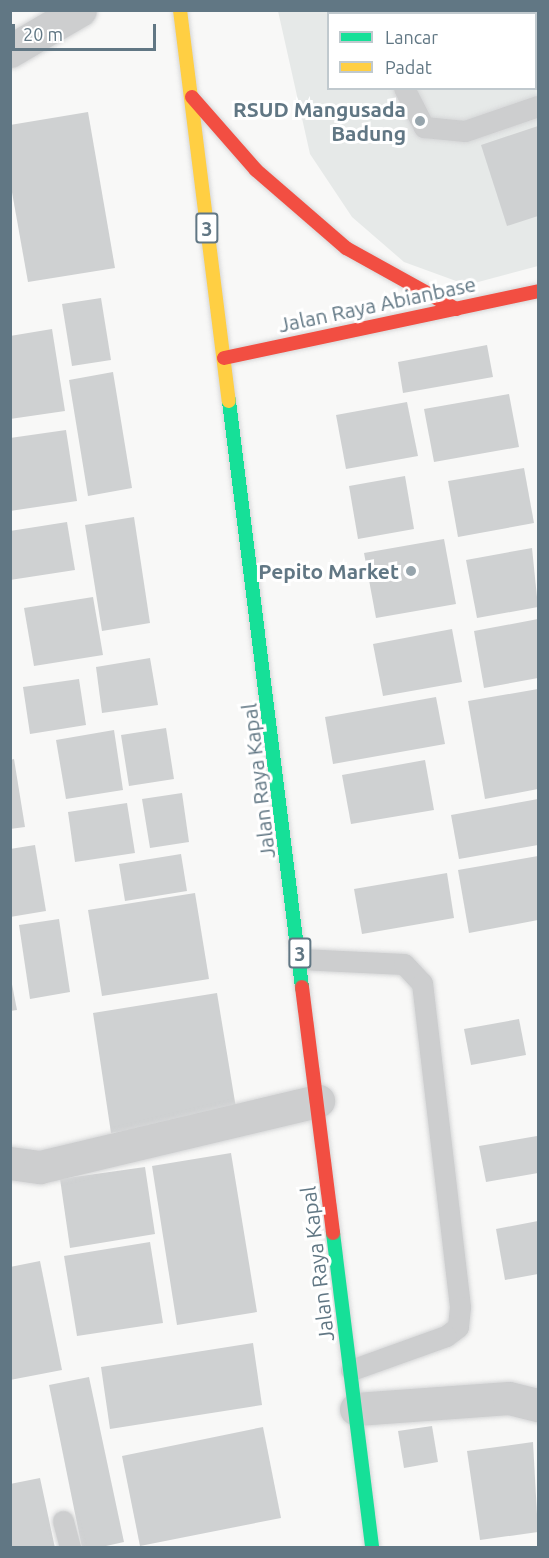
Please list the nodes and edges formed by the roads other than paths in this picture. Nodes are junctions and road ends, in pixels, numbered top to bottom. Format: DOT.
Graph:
graph roads {
  1 [pos="80,10"];
  2 [pos="180,10"];
  3 [pos="10,51"];
  4 [pos="405,90"];
  5 [pos="192,98"];
  6 [pos="538,106"];
  7 [pos="538,291"];
  8 [pos="456,309"];
  9 [pos="224,358"];
  10 [pos="300,959"];
  11 [pos="318,1101"];
  12 [pos="10,1163"];
  13 [pos="351,1370"];
  14 [pos="538,1405"];
  15 [pos="356,1409"];
  16 [pos="63,1521"];
  17 [pos="70,1548"];
  18 [pos="372,1548"];
  1 -- 3 [label="street"];
  2 -- 5 [label="main road, Jalan Raya Kapal / 3"];
  4 -- 6 [label="lane"];
  5 -- 8 [label="main road"];
  5 -- 9 [label="main road, Jalan Raya Kapal / 3"];
  7 -- 8 [label="main road, Jalan Raya Abianbase"];
  8 -- 9 [label="main road, Jalan Raya Abianbase"];
  9 -- 10 [label="main road, Jalan Raya Kapal / 3"];
  10 -- 11 [label="main road, Jalan Raya Kapal / 3"];
  10 -- 13 [label="lane"];
  11 -- 12 [label="street"];
  11 -- 13 [label="main road, Jalan Raya Kapal / 3"];
  13 -- 15 [label="main road, Jalan Raya Kapal / 3"];
  14 -- 15 [label="street"];
  15 -- 18 [label="main road, Jalan Raya Kapal / 3"];
  16 -- 17 [label="lane"];
}
